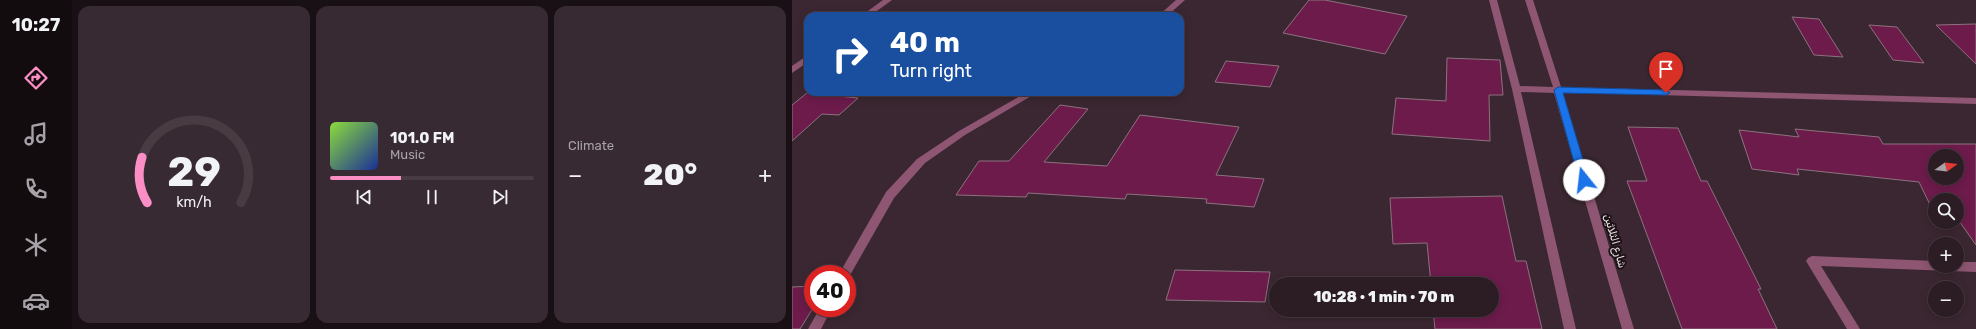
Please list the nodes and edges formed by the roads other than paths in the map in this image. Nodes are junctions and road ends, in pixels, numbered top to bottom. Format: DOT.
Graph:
graph roads {
  1 [pos="888,0"];
  2 [pos="1181,0"];
  3 [pos="1493,0"];
  4 [pos="1529,0"];
  5 [pos="871,12"];
  6 [pos="1167,12"];
  7 [pos="804,61"];
  8 [pos="792,70"];
  9 [pos="1516,89"];
  10 [pos="1558,90"];
  11 [pos="1027,96"];
  12 [pos="1976,101"];
  13 [pos="850,265"];
  14 [pos="1928,266"];
  15 [pos="1964,267"];
  16 [pos="1976,267"];
  17 [pos="821,317"];
  18 [pos="814,329"];
  19 [pos="1570,329"];
  20 [pos="1628,329"];
  21 [pos="1854,329"];
  1 -- 5 [label="street"];
  2 -- 6 [label="street"];
  3 -- 9 [label="street"];
  4 -- 10 [label="street, شارع الثلاثين"];
  7 -- 8 [label="street"];
  9 -- 10 [label="street"];
  9 -- 19 [label="street"];
  10 -- 12 [label="street"];
  10 -- 20 [label="street, شارع الثلاثين"];
  11 -- 13 [label="street"];
  14 -- 21 [label="street"];
  15 -- 16 [label="street"];
  17 -- 18 [label="street"];
}
